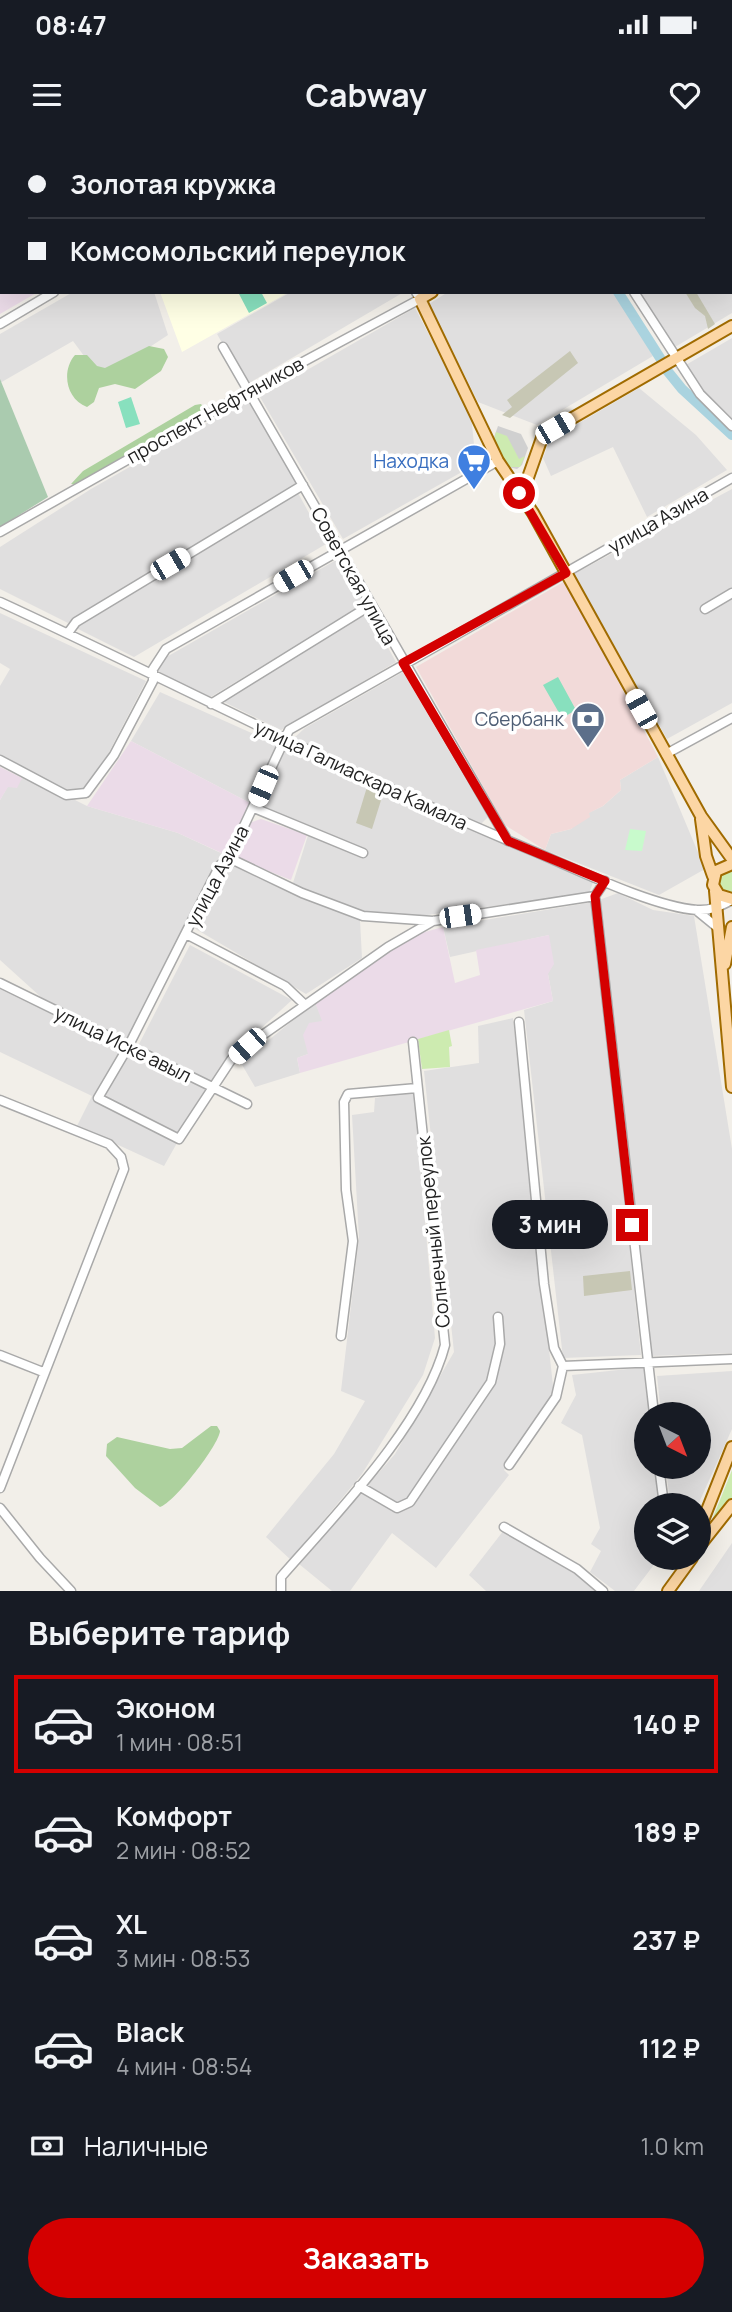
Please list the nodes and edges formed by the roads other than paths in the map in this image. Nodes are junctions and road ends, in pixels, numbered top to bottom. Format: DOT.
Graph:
graph roads {
  1 [pos="51,294"];
  2 [pos="635,294"];
  3 [pos="418,295"];
  4 [pos="0,324"];
  5 [pos="732,326"];
  6 [pos="223,347"];
  7 [pos="675,358"];
  8 [pos="249,391"];
  9 [pos="732,426"];
  10 [pos="498,461"];
  11 [pos="505,472"];
  12 [pos="529,472"];
  13 [pos="732,478"];
  14 [pos="303,485"];
  15 [pos="533,513"];
  16 [pos="0,532"];
  17 [pos="341,549"];
  18 [pos="566,573"];
  19 [pos="732,593"];
  20 [pos="0,602"];
  21 [pos="371,605"];
  22 [pos="705,609"];
  23 [pos="68,633"];
  24 [pos="403,663"];
  25 [pos="152,676"];
  26 [pos="211,704"];
  27 [pos="732,718"];
  28 [pos="283,741"];
  29 [pos="666,754"];
  30 [pos="0,760"];
  31 [pos="254,808"];
  32 [pos="701,816"];
  33 [pos="508,841"];
  34 [pos="363,853"];
  35 [pos="229,858"];
  36 [pos="730,860"];
  37 [pos="605,881"];
  38 [pos="714,884"];
  39 [pos="595,896"];
  40 [pos="732,900"];
  41 [pos="716,909"];
  42 [pos="696,910"];
  43 [pos="433,921"];
  44 [pos="732,927"];
  45 [pos="718,929"];
  46 [pos="186,934"];
  47 [pos="0,983"];
  48 [pos="723,984"];
  49 [pos="304,1004"];
  50 [pos="519,1022"];
  51 [pos="413,1042"];
  52 [pos="128,1047"];
  53 [pos="732,1087"];
  54 [pos="213,1088"];
  55 [pos="417,1088"];
  56 [pos="0,1100"];
  57 [pos="247,1104"];
  58 [pos="498,1317"];
  59 [pos="341,1336"];
  60 [pos="0,1355"];
  61 [pos="732,1359"];
  62 [pos="648,1362"];
  63 [pos="563,1366"];
  64 [pos="43,1372"];
  65 [pos="653,1402"];
  66 [pos="732,1447"];
  67 [pos="509,1465"];
  68 [pos="359,1486"];
  69 [pos="0,1488"];
  70 [pos="711,1500"];
  71 [pos="732,1505"];
  72 [pos="0,1507"];
  73 [pos="504,1527"];
  74 [pos="711,1532"];
  75 [pos="682,1570"];
  76 [pos="71,1591"];
  77 [pos="281,1591"];
  78 [pos="603,1591"];
  79 [pos="668,1591"];
  1 -- 4 [label="street"];
  2 -- 7 [label="street"];
  3 -- 8 [label="street, проспект Нефтяников"];
  3 -- 10 [label="main road"];
  5 -- 7 [label="main road"];
  6 -- 8 [label="street, Советская улица"];
  7 -- 9 [label="street"];
  7 -- 12 [label="main road"];
  8 -- 14 [label="street, Советская улица"];
  8 -- 16 [label="street, проспект Нефтяников"];
  10 -- 11 [label="main road"];
  10 -- 17 [label="street"];
  11 -- 12 [label="main road"];
  11 -- 15 [label="main road"];
  12 -- 15 [label="main road"];
  13 -- 18 [label="street, улица Азина"];
  14 -- 17 [label="street, Советская улица"];
  14 -- 23 [label="street"];
  15 -- 18 [label="main road"];
  17 -- 21 [label="street, Советская улица"];
  17 -- 25 [label="street"];
  18 -- 24 [label="street, улица Азина"];
  18 -- 29 [label="main road"];
  19 -- 22 [label="street"];
  20 -- 23 [label="street, улица Галиаскара Камала"];
  21 -- 24 [label="street, Советская улица"];
  21 -- 26 [label="street"];
  23 -- 25 [label="street, улица Галиаскара Камала"];
  24 -- 28 [label="street, улица Азина"];
  24 -- 33 [label="street, Советская улица"];
  25 -- 26 [label="street, улица Галиаскара Камала"];
  25 -- 30 [label="street"];
  26 -- 28 [label="street, улица Галиаскара Камала"];
  27 -- 29 [label="street"];
  28 -- 31 [label="street, улица Азина"];
  28 -- 33 [label="street, улица Галиаскара Камала"];
  29 -- 32 [label="main road"];
  31 -- 34 [label="street"];
  31 -- 35 [label="street, улица Азина"];
  32 -- 36 [label="main road"];
  32 -- 38 [label="main road"];
  33 -- 37 [label="street, улица Галиаскара Камала"];
  35 -- 43 [label="street"];
  35 -- 46 [label="street, улица Азина"];
  36 -- 38 [label="main road"];
  37 -- 39 [label="street"];
  37 -- 42 [label="street, улица Галиаскара Камала"];
  38 -- 40 [label="main road"];
  38 -- 41 [label="main road"];
  38 -- 42 [label="street"];
  39 -- 43 [label="street"];
  39 -- 62 [label="street"];
  40 -- 41 [label="street, улица Галиаскара Камала"];
  41 -- 42 [label="street, улица Галиаскара Камала"];
  41 -- 45 [label="main road"];
  42 -- 45 [label="street"];
  43 -- 49 [label="street"];
  44 -- 48 [label="main road"];
  45 -- 48 [label="main road"];
  46 -- 49 [label="street"];
  46 -- 52 [label="street, улица Азина"];
  47 -- 52 [label="street, улица Иске авыл"];
  48 -- 53 [label="main road"];
  49 -- 54 [label="street"];
  50 -- 63 [label="street"];
  51 -- 55 [label="street, Солнечный переулок"];
  52 -- 54 [label="street, улица Иске авыл"];
  52 -- 54 [label="street, улица Азина"];
  54 -- 57 [label="street, улица Иске авыл"];
  55 -- 59 [label="street"];
  55 -- 68 [label="street, Солнечный переулок"];
  56 -- 64 [label="street"];
  58 -- 68 [label="street"];
  60 -- 64 [label="street"];
  61 -- 62 [label="street"];
  62 -- 63 [label="street"];
  62 -- 65 [label="street"];
  63 -- 67 [label="street"];
  64 -- 69 [label="street"];
  66 -- 70 [label="main road"];
  68 -- 77 [label="street, Солнечный переулок"];
  71 -- 74 [label="main road"];
  72 -- 76 [label="street"];
  73 -- 78 [label="street"];
  75 -- 79 [label="main road"];
}
